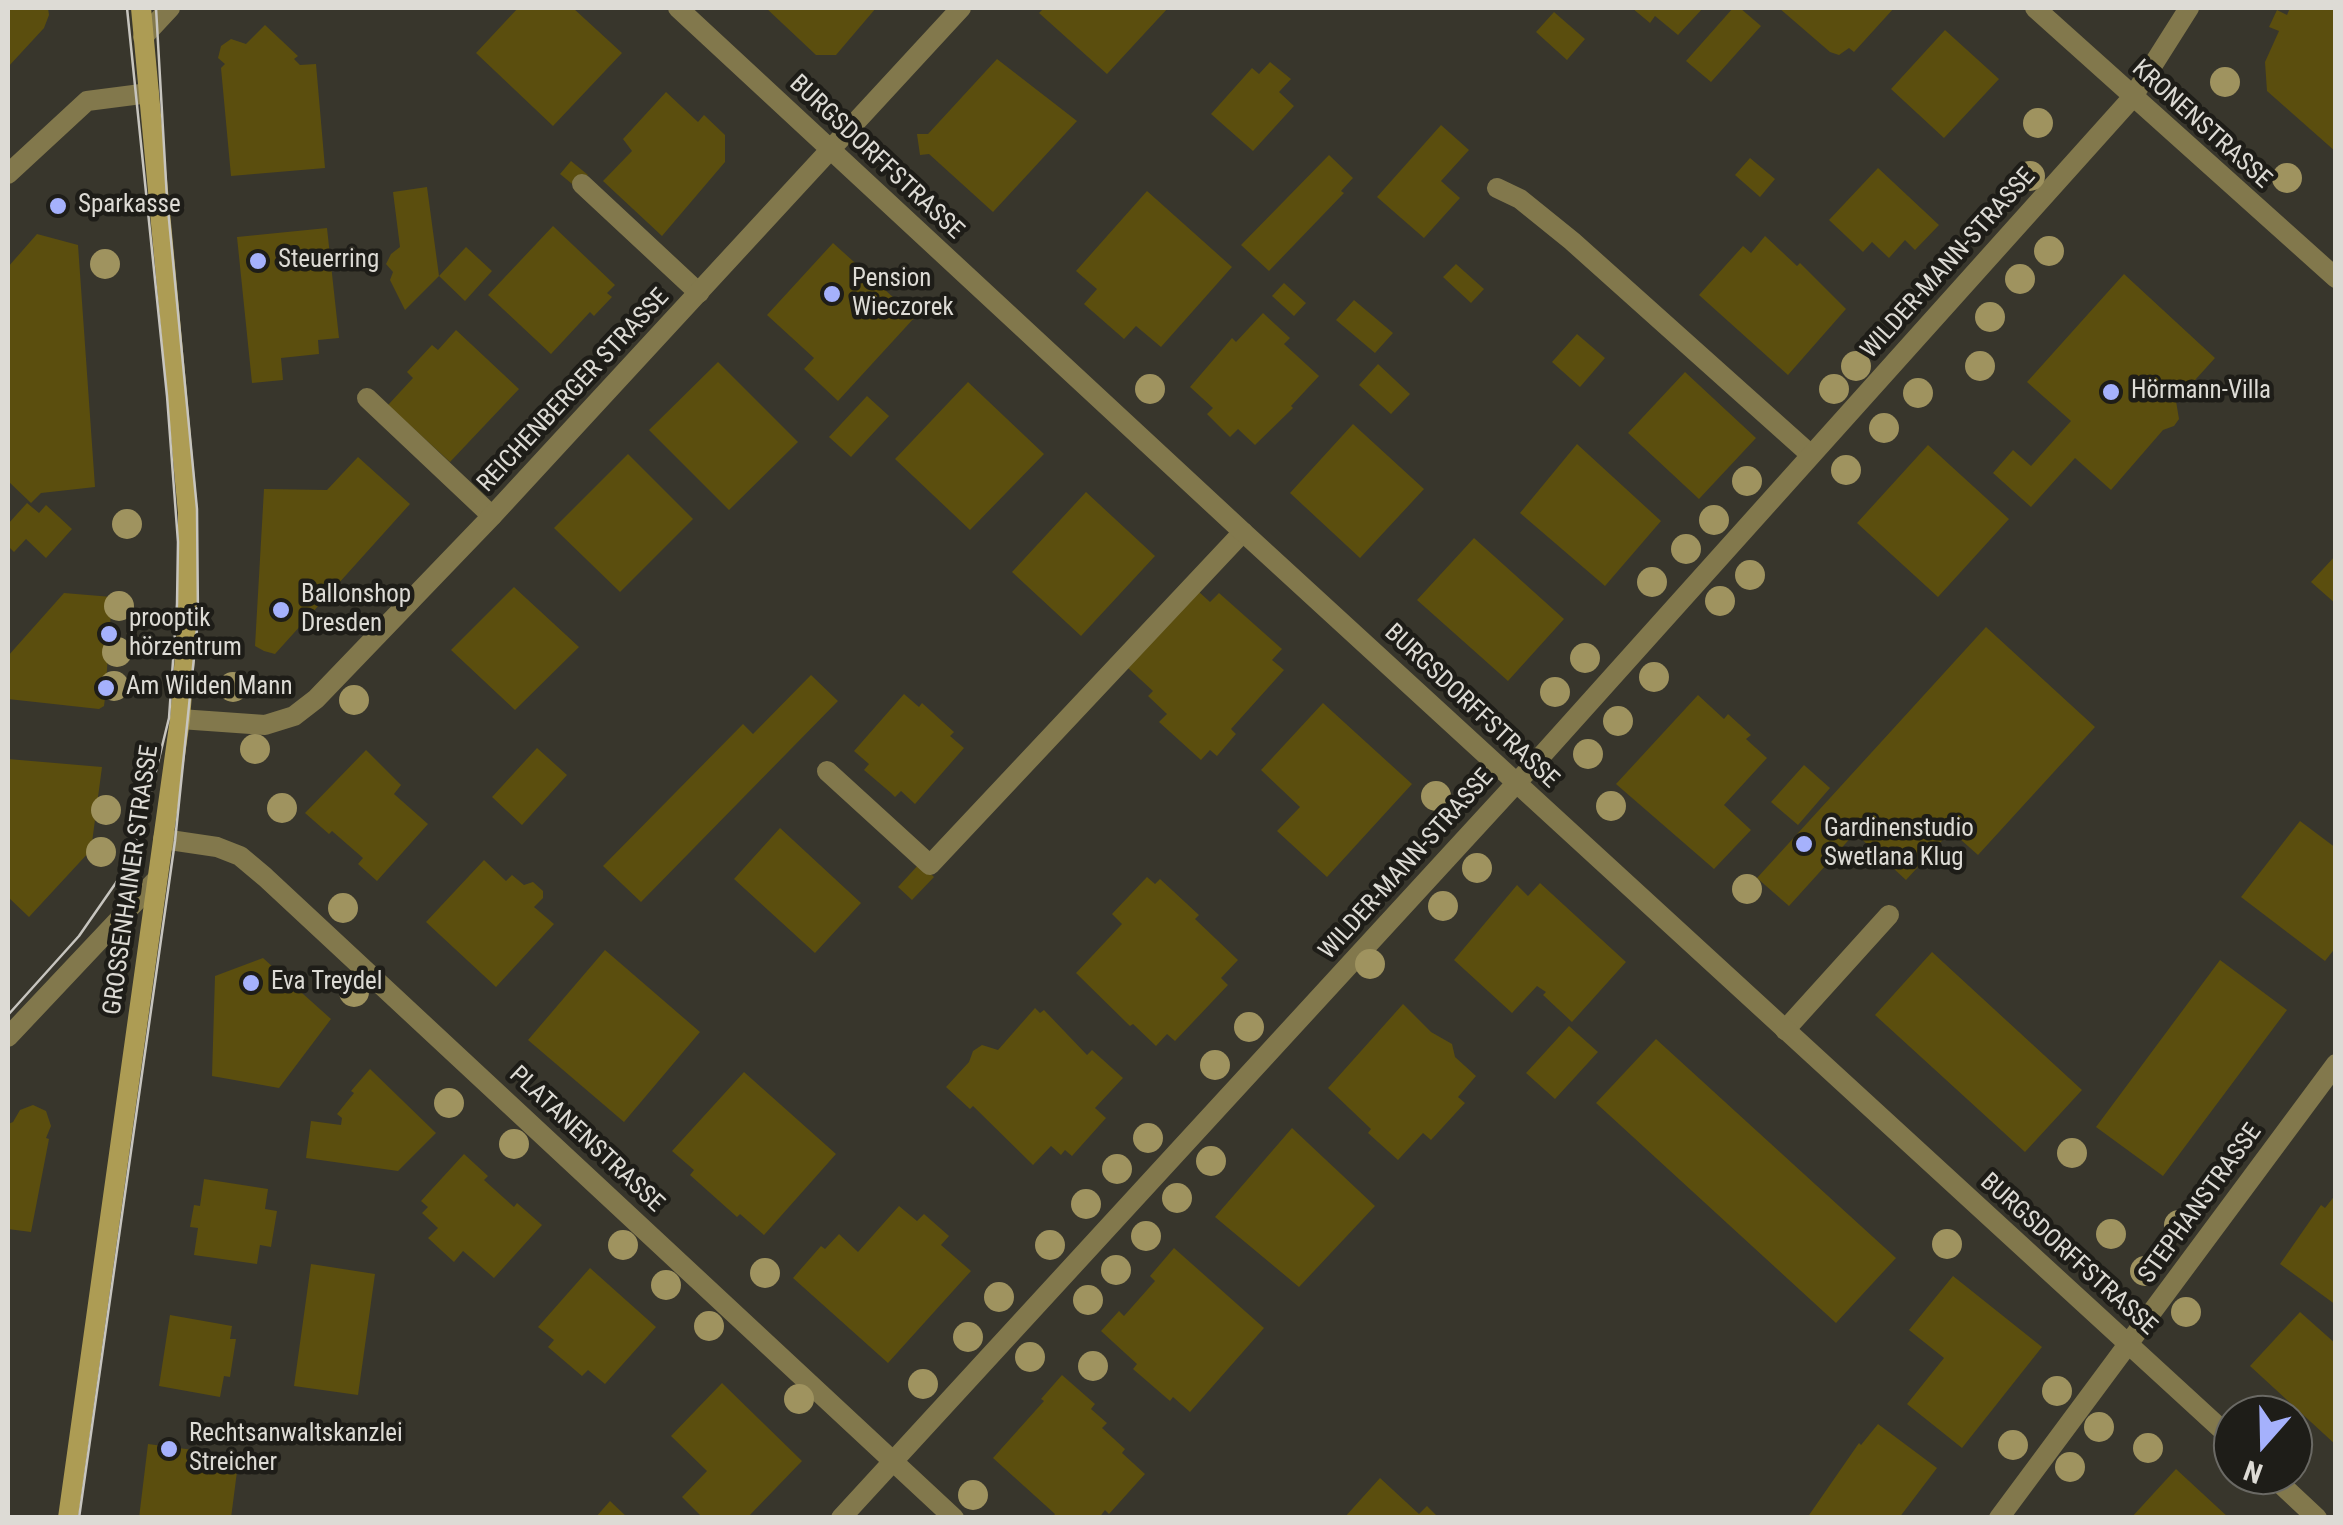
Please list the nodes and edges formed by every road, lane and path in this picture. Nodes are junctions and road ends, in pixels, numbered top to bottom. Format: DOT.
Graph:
graph roads {
  1 [pos="141,8"];
  2 [pos="170,8"];
  3 [pos="678,8"];
  4 [pos="961,8"];
  5 [pos="2035,8"];
  6 [pos="2189,8"];
  7 [pos="144,37"];
  8 [pos="149,93"];
  9 [pos="2132,98"];
  10 [pos="828,148"];
  11 [pos="8,174"];
  12 [pos="582,184"];
  13 [pos="1498,188"];
  14 [pos="2336,278"];
  15 [pos="699,293"];
  16 [pos="367,398"];
  17 [pos="1811,455"];
  18 [pos="492,516"];
  19 [pos="1243,532"];
  20 [pos="180,719"];
  21 [pos="827,771"];
  22 [pos="1517,782"];
  23 [pos="163,839"];
  24 [pos="157,880"];
  25 [pos="1889,915"];
  26 [pos="1785,1030"];
  27 [pos="8,1038"];
  28 [pos="2336,1064"];
  29 [pos="2129,1344"];
  30 [pos="2213,1422"];
  31 [pos="893,1462"];
  32 [pos="2292,1495"];
  33 [pos="68,1518"];
  34 [pos="841,1518"];
  35 [pos="954,1518"];
  36 [pos="1998,1518"];
  37 [pos="2317,1518"];
  1 -- 7 [label="main road, GROSSENHAINER STRASSE"];
  2 -- 7 [label="street"];
  3 -- 10 [label="street, BURGSDORFFSTRASSE"];
  4 -- 10 [label="street, REICHENBERGER STRASSE"];
  5 -- 9 [label="street, KRONENSTRASSE"];
  6 -- 9 [label="street, WILDER-MANN-STRASSE"];
  7 -- 8 [label="main road, GROSSENHAINER STRASSE"];
  8 -- 11 [label="street"];
  8 -- 20 [label="main road, GROSSENHAINER STRASSE"];
  9 -- 14 [label="street, KRONENSTRASSE"];
  9 -- 17 [label="street, WILDER-MANN-STRASSE"];
  10 -- 15 [label="street, REICHENBERGER STRASSE"];
  10 -- 19 [label="street, BURGSDORFFSTRASSE"];
  12 -- 15 [label="street"];
  13 -- 17 [label="street"];
  15 -- 18 [label="street, REICHENBERGER STRASSE"];
  16 -- 18 [label="street"];
  17 -- 22 [label="street, WILDER-MANN-STRASSE"];
  18 -- 20 [label="street, REICHENBERGER STRASSE"];
  19 -- 21 [label="street"];
  19 -- 22 [label="street, BURGSDORFFSTRASSE"];
  20 -- 23 [label="main road, GROSSENHAINER STRASSE"];
  22 -- 26 [label="street, BURGSDORFFSTRASSE"];
  22 -- 31 [label="street, WILDER-MANN-STRASSE"];
  23 -- 24 [label="main road, GROSSENHAINER STRASSE"];
  23 -- 31 [label="street, PLATANENSTRASSE"];
  24 -- 27 [label="street"];
  24 -- 33 [label="main road, GROSSENHAINER STRASSE"];
  25 -- 26 [label="street"];
  26 -- 29 [label="street, BURGSDORFFSTRASSE"];
  28 -- 29 [label="street, STEPHANSTRASSE"];
  29 -- 30 [label="street, BURGSDORFFSTRASSE"];
  29 -- 36 [label="street, STEPHANSTRASSE"];
  31 -- 34 [label="street, WILDER-MANN-STRASSE"];
  31 -- 35 [label="street, PLATANENSTRASSE"];
  32 -- 37 [label="street"];
}
